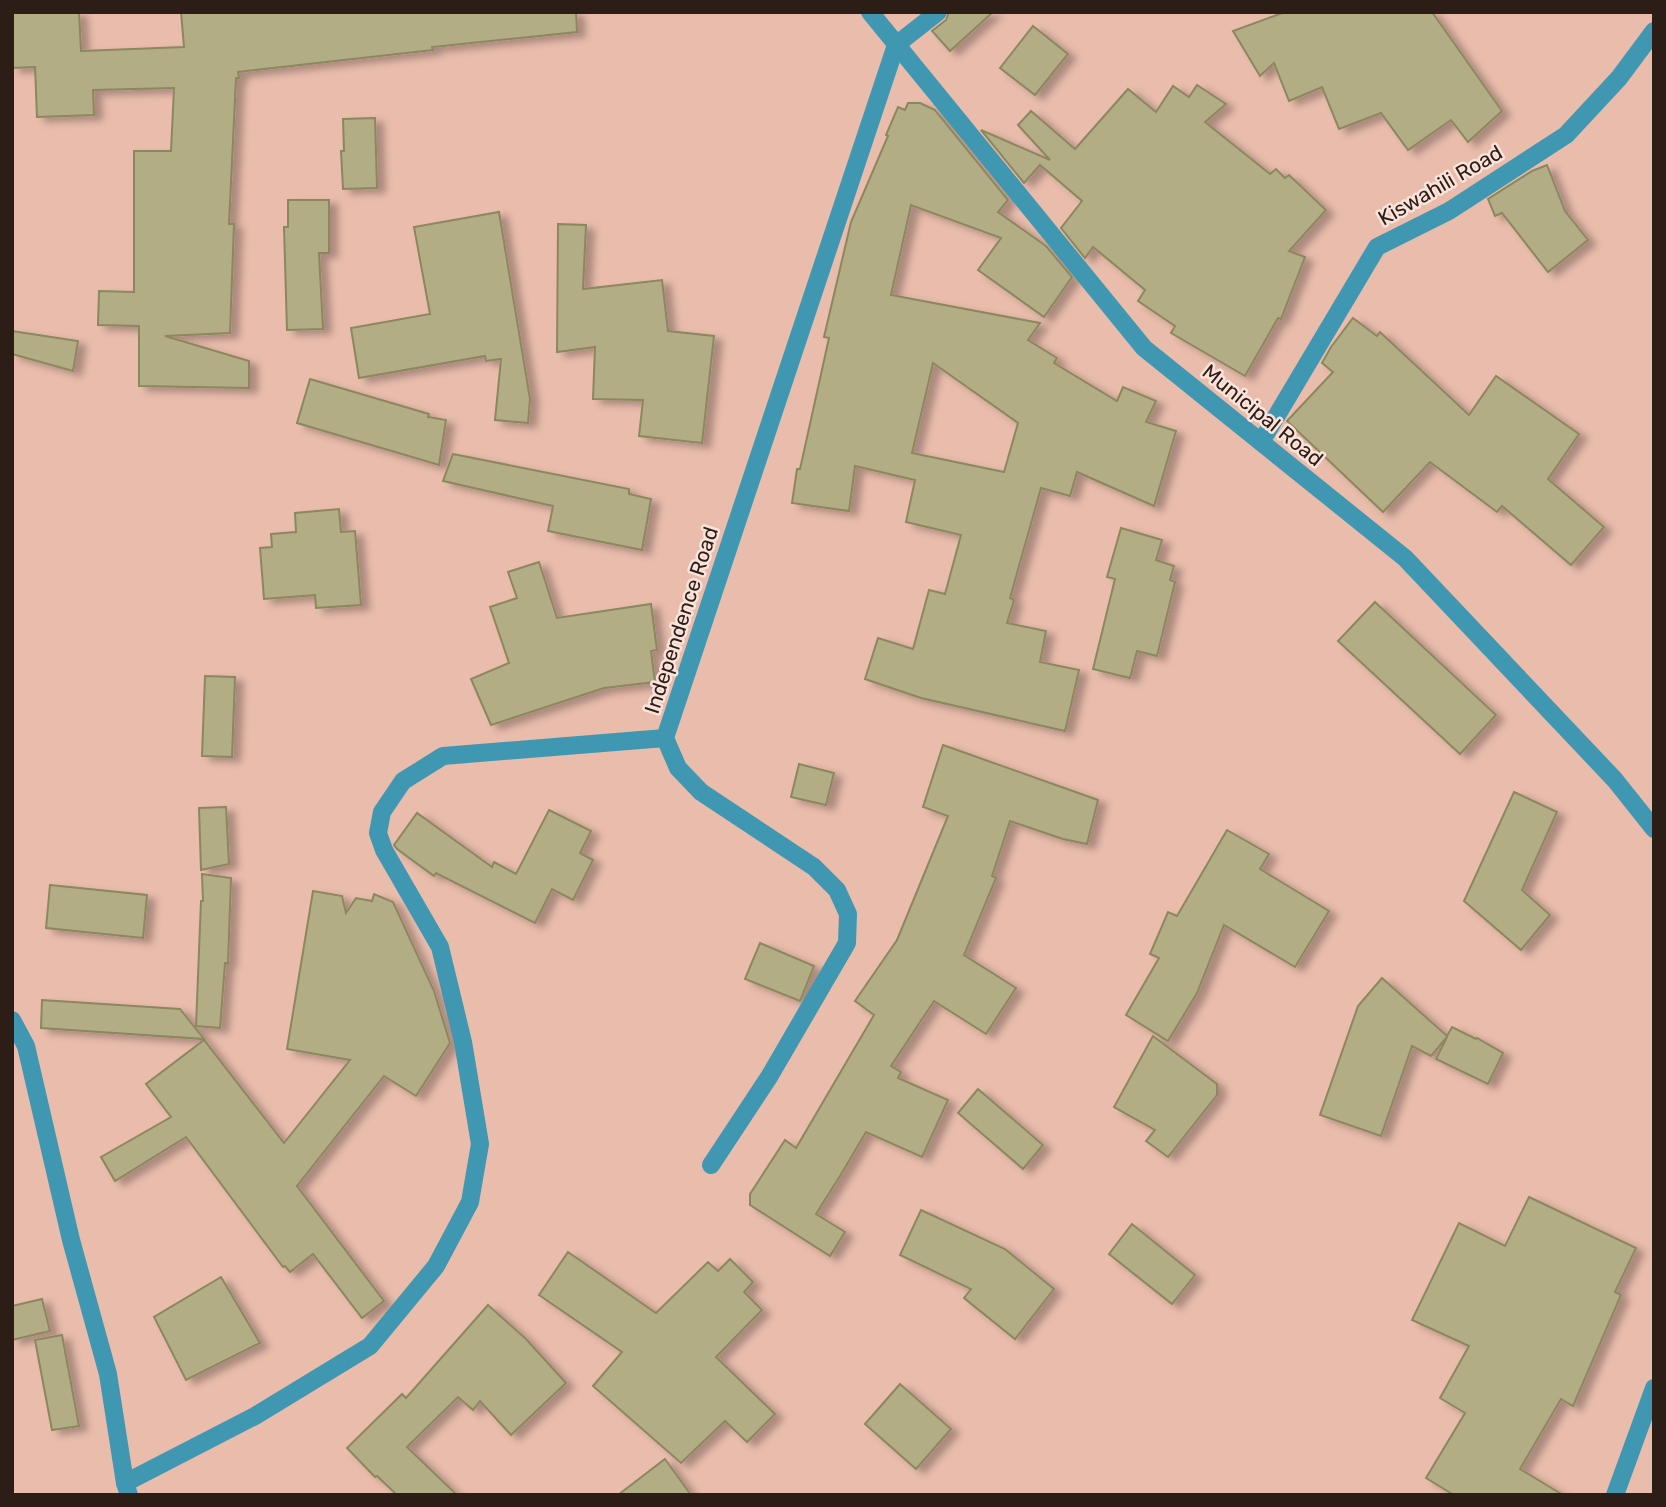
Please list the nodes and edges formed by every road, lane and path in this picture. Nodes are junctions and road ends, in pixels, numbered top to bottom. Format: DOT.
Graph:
graph roads {
  1 [pos="870,12"];
  2 [pos="938,12"];
  3 [pos="1654,31"];
  4 [pos="896,45"];
  5 [pos="1261,442"];
  6 [pos="665,738"];
  7 [pos="1654,829"];
  8 [pos="12,1020"];
  9 [pos="711,1165"];
  10 [pos="1654,1388"];
  11 [pos="127,1489"];
  12 [pos="1615,1495"];
  1 -- 4 [label="street, Municipal Road"];
  2 -- 4 [label="street"];
  3 -- 5 [label="street, Kiswahili Road"];
  4 -- 5 [label="street, Municipal Road"];
  4 -- 6 [label="street, Independence Road"];
  5 -- 7 [label="street, Municipal Road"];
  6 -- 9 [label="street, Independence Road"];
  6 -- 11 [label="street"];
  8 -- 11 [label="street"];
  10 -- 12 [label="street"];
}
